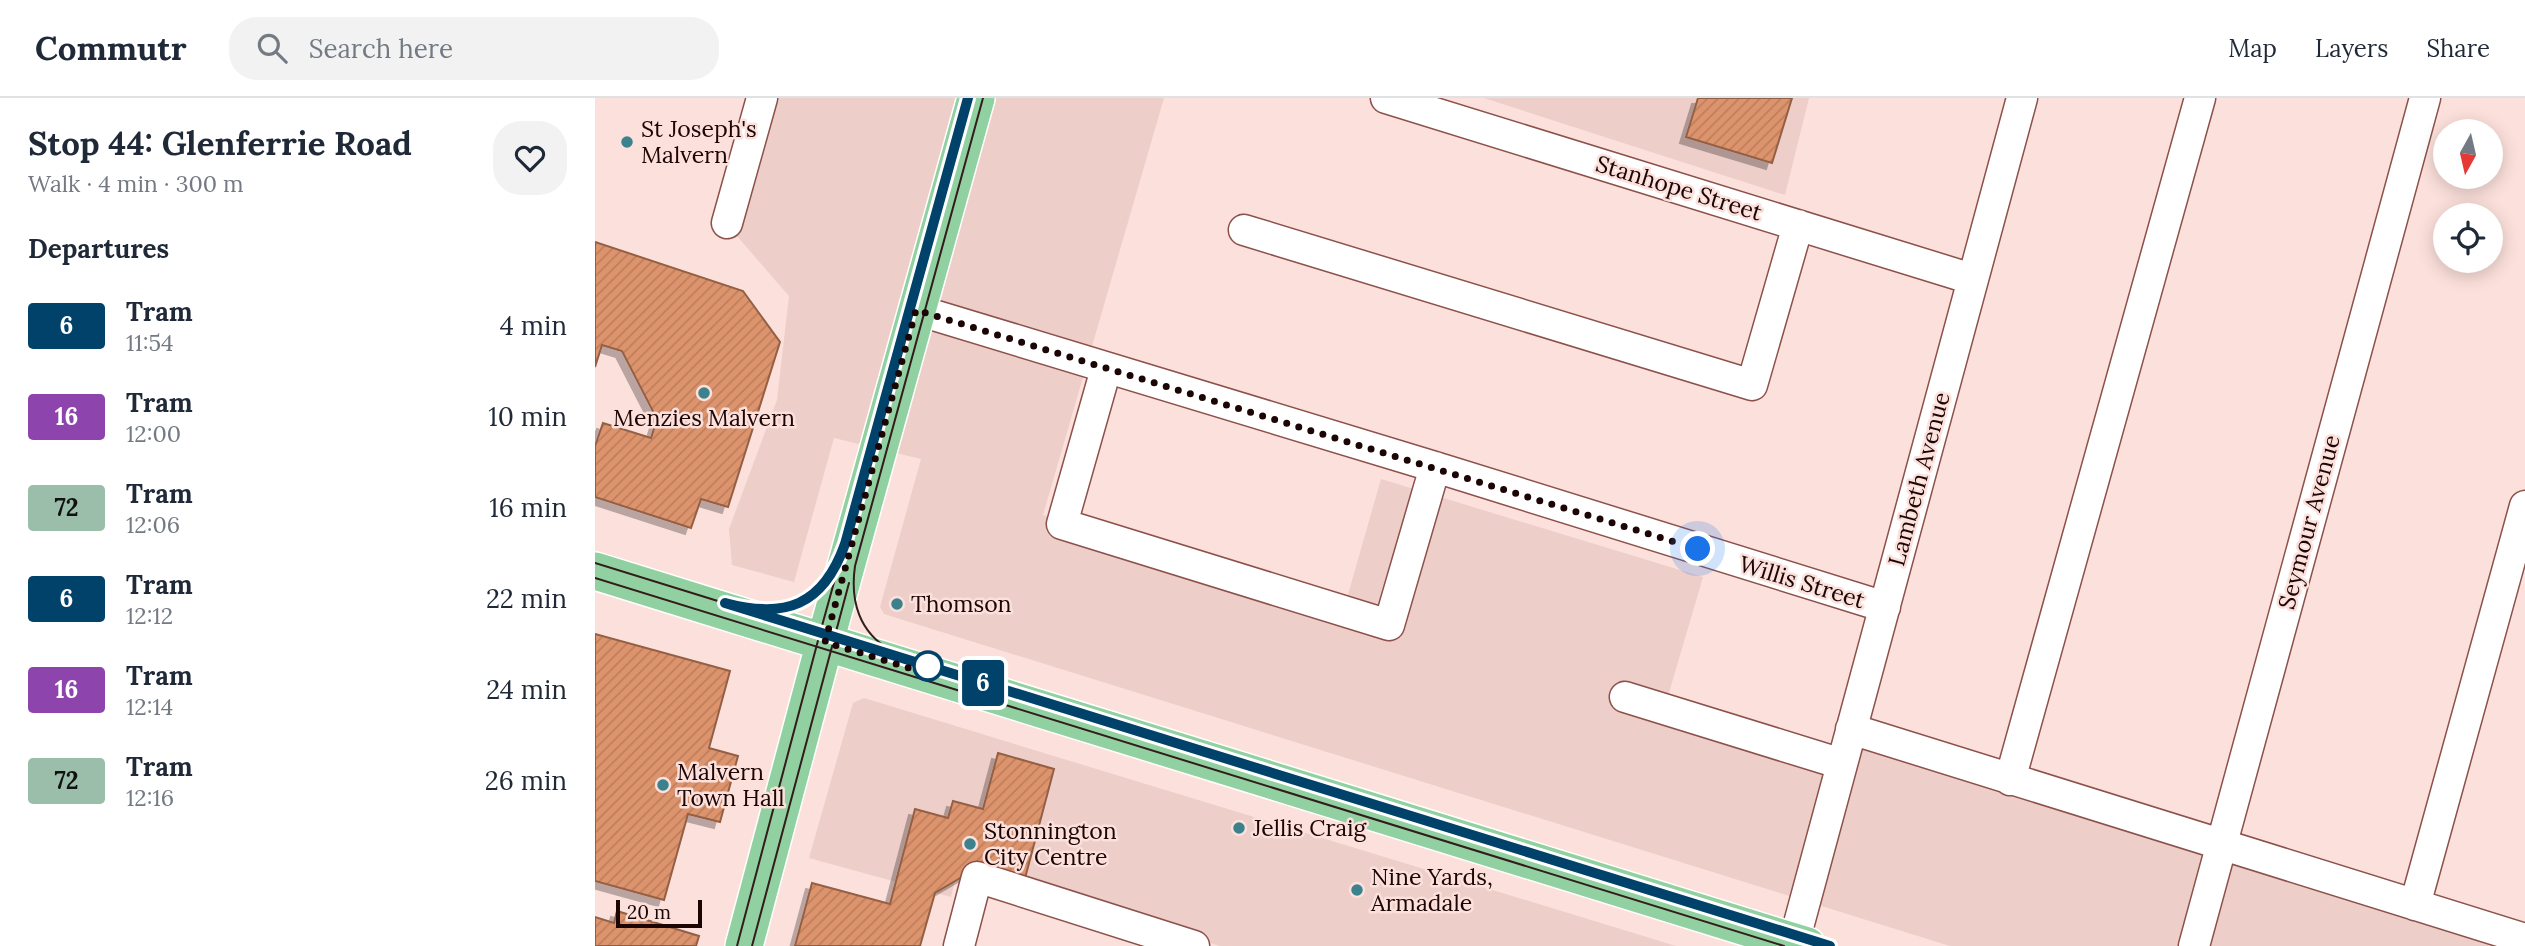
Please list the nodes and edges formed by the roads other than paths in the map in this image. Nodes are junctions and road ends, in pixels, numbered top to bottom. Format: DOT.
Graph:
graph roads {
  1 [pos="762,98"];
  2 [pos="976,98"];
  3 [pos="1386,98"];
  4 [pos="2022,98"];
  5 [pos="2200,98"];
  6 [pos="2425,98"];
  7 [pos="727,223"];
  8 [pos="1798,225"];
  9 [pos="1244,230"];
  10 [pos="1972,279"];
  11 [pos="916,310"];
  12 [pos="1106,369"];
  13 [pos="1435,467"];
  14 [pos="2525,506"];
  15 [pos="595,571"];
  16 [pos="1885,607"];
  17 [pos="825,642"];
  18 [pos="1625,697"];
  19 [pos="1851,729"];
  20 [pos="1842,764"];
  21 [pos="2010,780"];
  22 [pos="2220,846"];
  23 [pos="2415,905"];
  24 [pos="2525,939"];
  25 [pos="1800,944"];
  26 [pos="744,946"];
  27 [pos="959,946"];
  28 [pos="1194,946"];
  29 [pos="2194,946"];
  1 -- 7 [label="street"];
  2 -- 11 [label="main road"];
  3 -- 8 [label="street, Stanhope Street"];
  4 -- 10 [label="street, Lambeth Avenue"];
  5 -- 21 [label="street"];
  6 -- 22 [label="street, Seymour Avenue"];
  8 -- 9 [label="street"];
  8 -- 10 [label="street, Stanhope Street"];
  10 -- 16 [label="street, Lambeth Avenue"];
  11 -- 12 [label="street, Willis Street"];
  11 -- 17 [label="main road"];
  12 -- 13 [label="street, Willis Street"];
  12 -- 13 [label="street"];
  13 -- 16 [label="street, Willis Street"];
  14 -- 23 [label="street"];
  15 -- 17 [label="main road"];
  16 -- 19 [label="street, Lambeth Avenue"];
  17 -- 25 [label="main road"];
  17 -- 26 [label="main road"];
  18 -- 20 [label="street"];
  19 -- 20 [label="street, Lambeth Avenue"];
  19 -- 21 [label="street"];
  20 -- 25 [label="street, Lambeth Avenue"];
  21 -- 22 [label="street"];
  22 -- 23 [label="street"];
  22 -- 29 [label="street, Seymour Avenue"];
  23 -- 24 [label="street"];
  27 -- 28 [label="street"];
}
